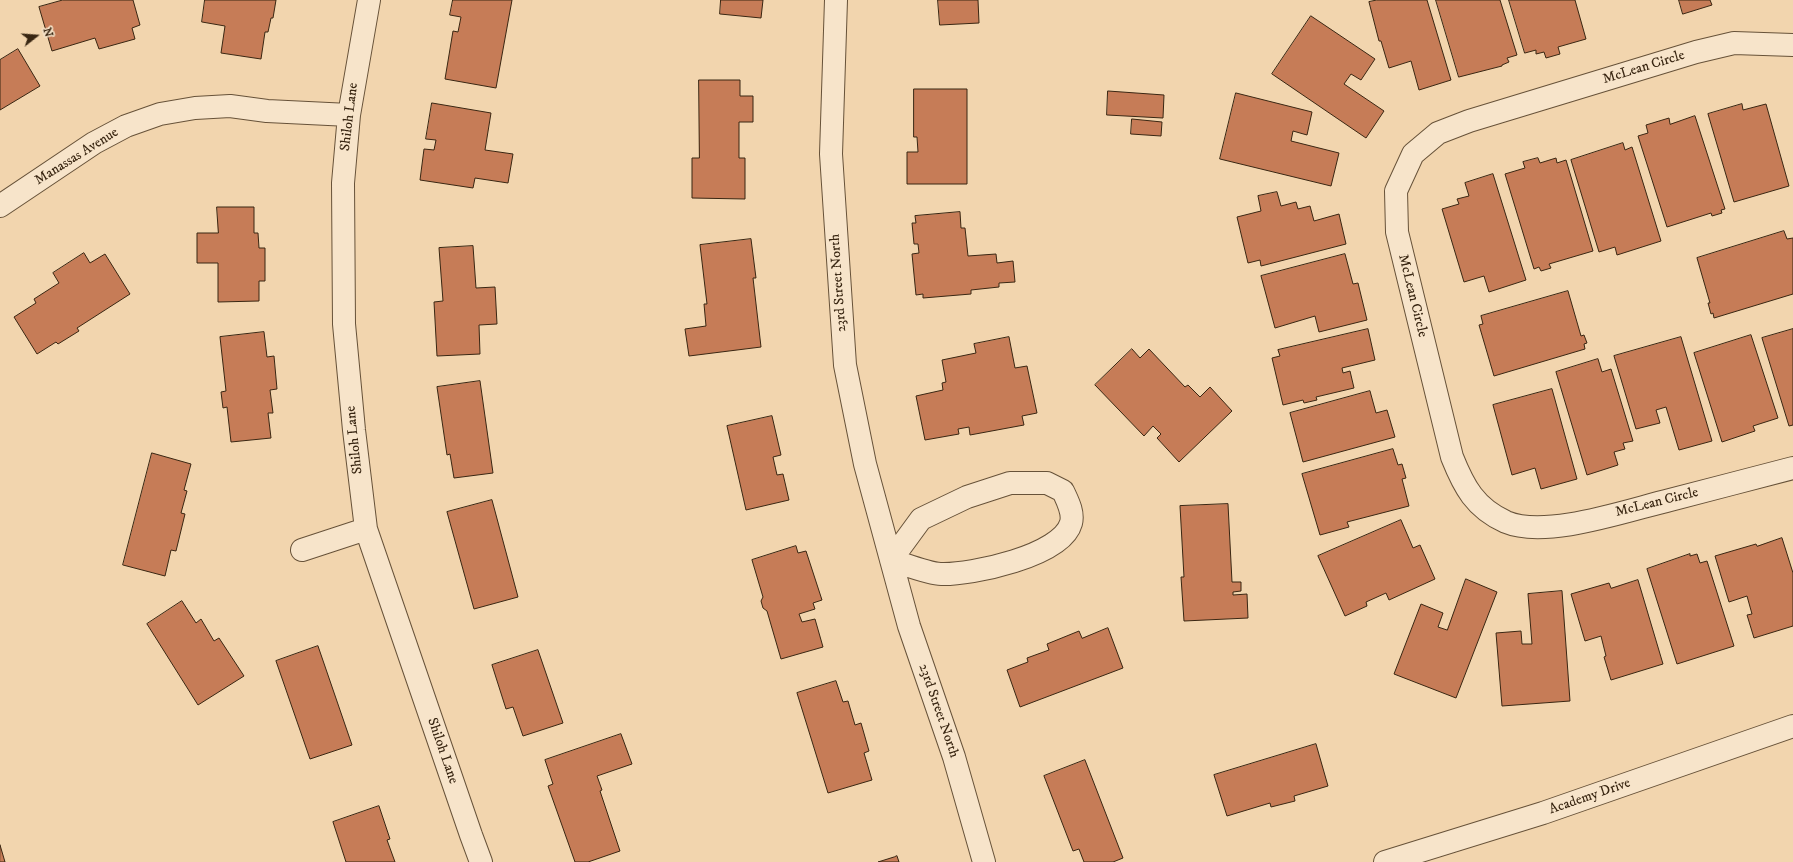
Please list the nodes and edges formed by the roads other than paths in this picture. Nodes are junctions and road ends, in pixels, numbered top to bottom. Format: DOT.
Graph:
graph roads {
  1 [pos="369,0"];
  2 [pos="836,0"];
  3 [pos="1793,44"];
  4 [pos="349,115"];
  5 [pos="0,206"];
  6 [pos="1793,468"];
  7 [pos="366,529"];
  8 [pos="302,550"];
  9 [pos="891,560"];
  10 [pos="1793,726"];
  11 [pos="481,862"];
  12 [pos="984,862"];
  13 [pos="1385,862"];
  1 -- 4 [label="street, Shiloh Lane"];
  2 -- 9 [label="street, 23rd Street North"];
  3 -- 6 [label="street, McLean Circle"];
  4 -- 5 [label="street, Manassas Avenue"];
  4 -- 7 [label="street, Shiloh Lane"];
  7 -- 8 [label="street"];
  7 -- 11 [label="street, Shiloh Lane"];
  9 -- 9 [label="street"];
  9 -- 12 [label="street, 23rd Street North"];
  10 -- 13 [label="street, Academy Drive"];
}
